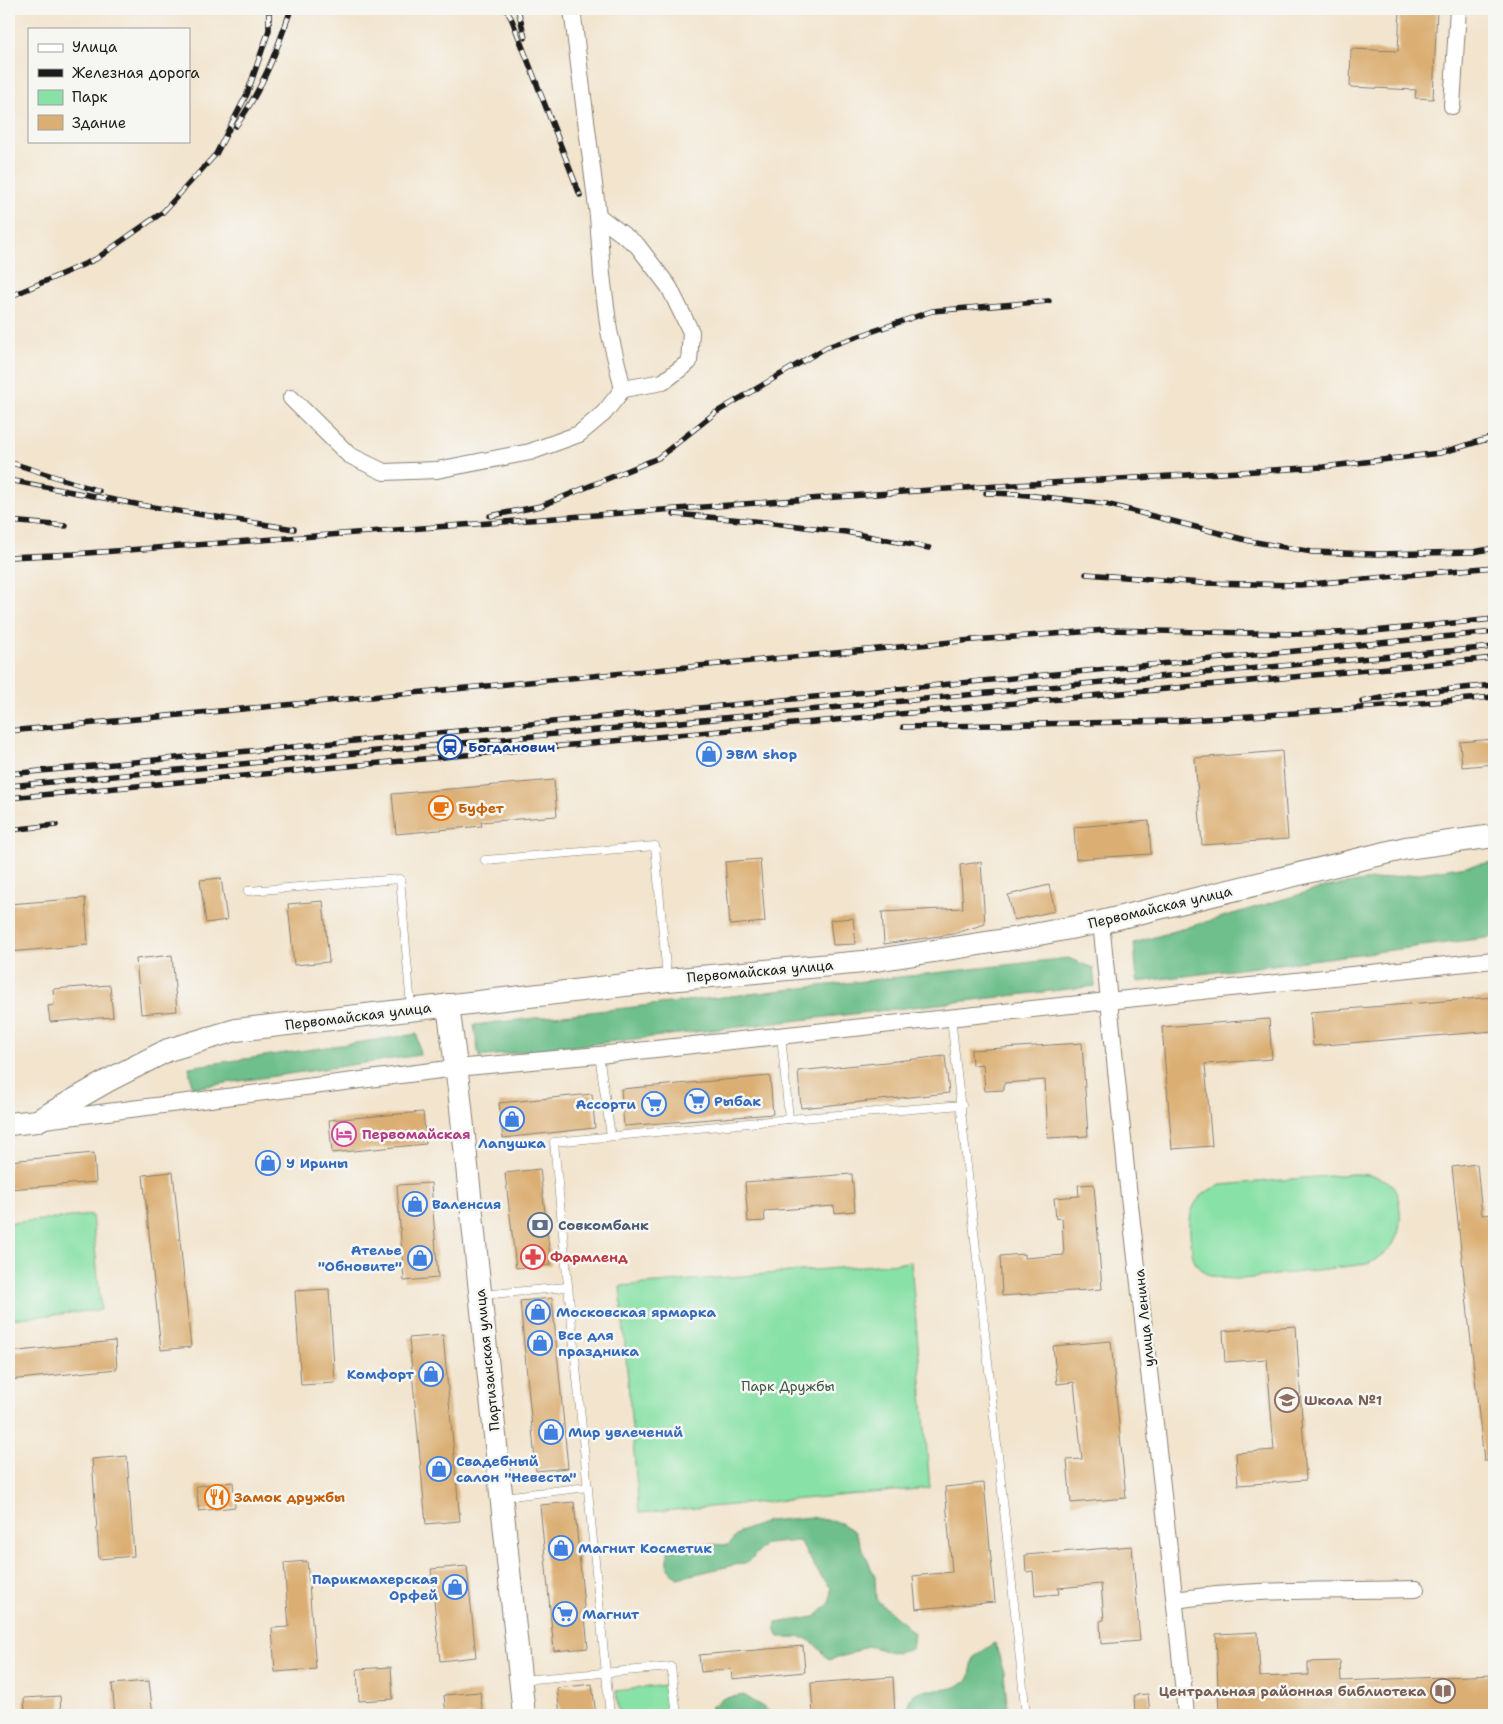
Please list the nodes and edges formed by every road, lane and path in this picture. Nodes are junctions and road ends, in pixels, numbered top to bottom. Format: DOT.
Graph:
graph roads {
  1 [pos="572,9"];
  2 [pos="1458,9"];
  3 [pos="1452,106"];
  4 [pos="598,216"];
  5 [pos="623,389"];
  6 [pos="291,398"];
  7 [pos="1494,836"];
  8 [pos="485,860"];
  9 [pos="248,891"];
  10 [pos="1101,922"];
  11 [pos="1494,960"];
  12 [pos="668,980"];
  13 [pos="1110,1001"];
  14 [pos="448,1005"];
  15 [pos="411,1009"];
  16 [pos="951,1017"];
  17 [pos="781,1035"];
  18 [pos="599,1055"];
  19 [pos="456,1068"];
  20 [pos="962,1106"];
  21 [pos="789,1119"];
  22 [pos="37,1121"];
  23 [pos="9,1124"];
  24 [pos="611,1136"];
  25 [pos="567,1287"];
  26 [pos="480,1295"];
  27 [pos="588,1488"];
  28 [pos="501,1497"];
  29 [pos="1416,1589"];
  30 [pos="1175,1600"];
  31 [pos="606,1672"];
  32 [pos="521,1680"];
  33 [pos="524,1715"];
  34 [pos="610,1715"];
  35 [pos="677,1715"];
  36 [pos="1026,1715"];
  37 [pos="1186,1715"];
  1 -- 4 [label="street"];
  2 -- 3 [label="street"];
  4 -- 5 [label="street"];
  4 -- 5 [label="street"];
  5 -- 6 [label="street"];
  7 -- 10 [label="main road, Первомайская улица"];
  8 -- 12 [label="lane"];
  9 -- 15 [label="lane"];
  10 -- 12 [label="main road, Первомайская улица"];
  10 -- 13 [label="street, улица Ленина"];
  11 -- 13 [label="street, Первомайская улица"];
  12 -- 14 [label="main road, Первомайская улица"];
  13 -- 16 [label="street, Первомайская улица"];
  13 -- 30 [label="street, улица Ленина"];
  14 -- 15 [label="main road, Первомайская улица"];
  14 -- 19 [label="main road, Партизанская улица"];
  15 -- 22 [label="main road, Первомайская улица"];
  16 -- 17 [label="street, Первомайская улица"];
  16 -- 20 [label="lane"];
  17 -- 18 [label="street, Первомайская улица"];
  17 -- 21 [label="lane"];
  18 -- 19 [label="street, Первомайская улица"];
  18 -- 24 [label="lane"];
  19 -- 22 [label="street, Первомайская улица"];
  19 -- 26 [label="main road, Партизанская улица"];
  20 -- 21 [label="lane"];
  20 -- 36 [label="lane"];
  21 -- 24 [label="lane"];
  22 -- 23 [label="main road, Первомайская улица"];
  24 -- 25 [label="lane"];
  25 -- 26 [label="lane"];
  25 -- 27 [label="lane"];
  26 -- 28 [label="main road, Партизанская улица"];
  27 -- 28 [label="lane"];
  27 -- 31 [label="lane"];
  28 -- 32 [label="main road, Партизанская улица"];
  29 -- 30 [label="street"];
  30 -- 37 [label="street, улица Ленина"];
  31 -- 32 [label="lane"];
  31 -- 34 [label="lane"];
  31 -- 35 [label="lane"];
  32 -- 33 [label="main road, Партизанская улица"];
}
